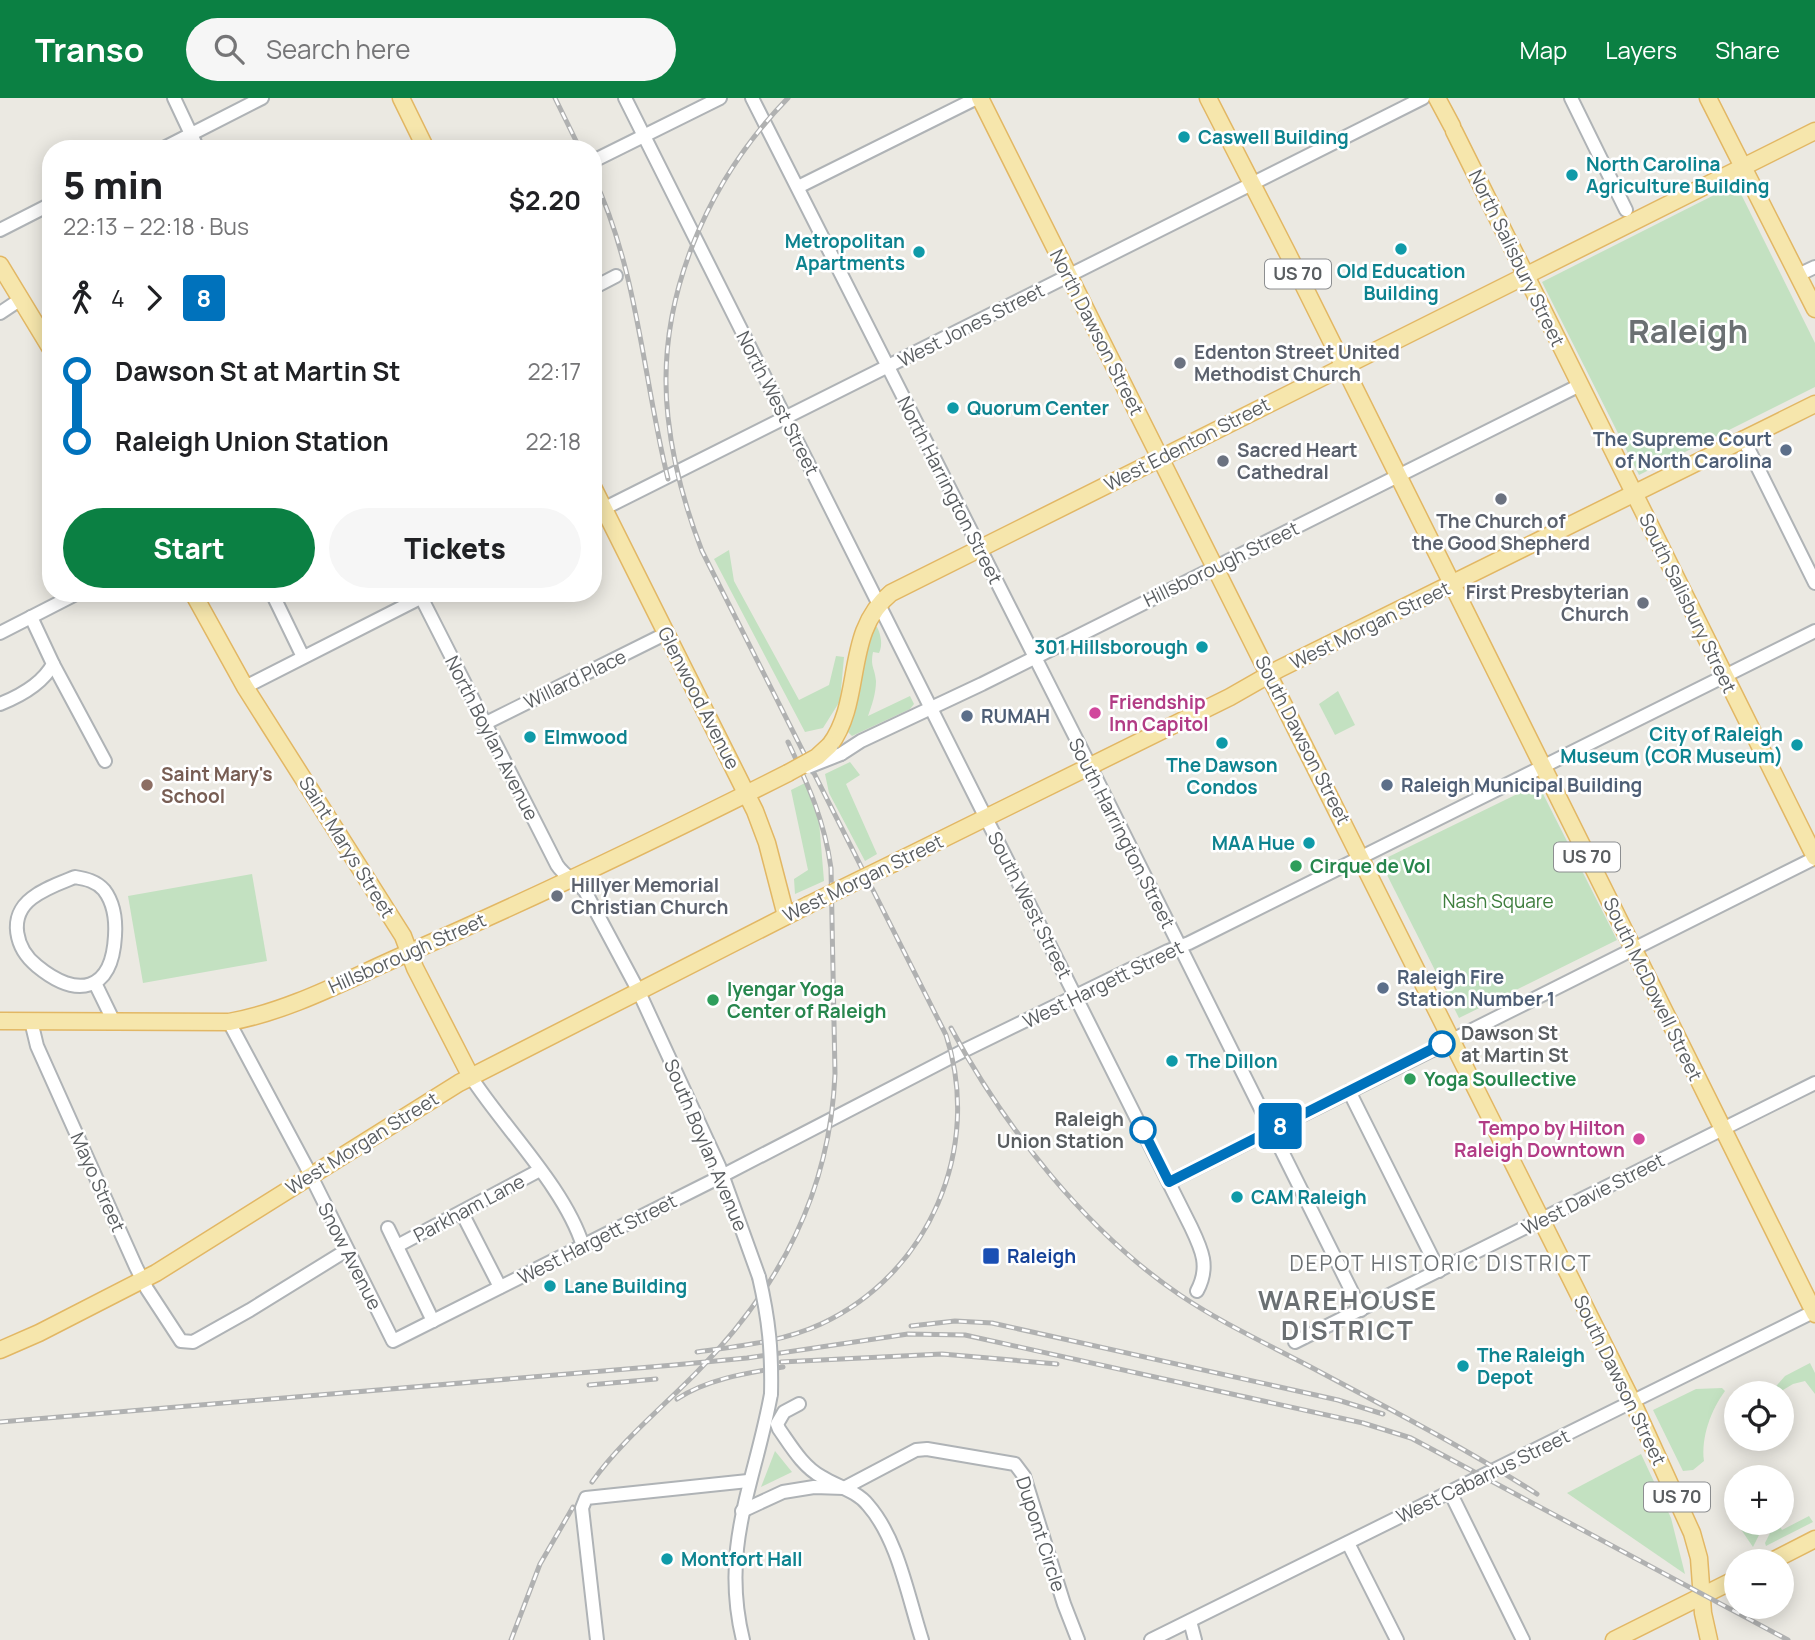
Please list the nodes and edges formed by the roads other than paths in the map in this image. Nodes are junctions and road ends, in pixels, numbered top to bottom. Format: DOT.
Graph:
graph roads {
  1 [pos="174,98"];
  2 [pos="262,98"];
  3 [pos="401,98"];
  4 [pos="625,98"];
  5 [pos="720,98"];
  6 [pos="752,98"];
  7 [pos="1208,98"];
  8 [pos="1423,98"];
  9 [pos="1437,98"];
  10 [pos="1571,98"];
  11 [pos="1708,98"];
  12 [pos="971,99"];
  13 [pos="1815,131"];
  14 [pos="191,134"];
  15 [pos="644,136"];
  16 [pos="179,140"];
  17 [pos="194,140"];
  18 [pos="422,140"];
  19 [pos="602,157"];
  20 [pos="1743,166"];
  21 [pos="1252,183"];
  22 [pos="798,187"];
  23 [pos="42,209"];
  24 [pos="1627,217"];
  25 [pos="0,230"];
  26 [pos="0,265"];
  27 [pos="1815,267"];
  28 [pos="1525,275"];
  29 [pos="1798,275"];
  30 [pos="616,276"];
  31 [pos="1069,276"];
  32 [pos="602,283"];
  33 [pos="20,299"];
  34 [pos="1815,309"];
  35 [pos="0,313"];
  36 [pos="42,334"];
  37 [pos="1343,366"];
  38 [pos="889,368"];
  39 [pos="1580,385"];
  40 [pos="1815,404"];
  41 [pos="786,417"];
  42 [pos="1743,438"];
  43 [pos="1160,457"];
  44 [pos="1398,476"];
  45 [pos="1633,492"];
  46 [pos="602,510"];
  47 [pos="602,517"];
  48 [pos="979,547"];
  49 [pos="1215,567"];
  50 [pos="1815,583"];
  51 [pos="1452,584"];
  52 [pos="60,602"];
  53 [pos="197,602"];
  54 [pos="276,602"];
  55 [pos="409,602"];
  56 [pos="426,602"];
  57 [pos="879,605"];
  58 [pos="31,617"];
  59 [pos="1815,631"];
  60 [pos="0,633"];
  61 [pos="666,634"];
  62 [pos="303,657"];
  63 [pos="1035,657"];
  64 [pos="53,664"];
  65 [pos="1271,676"];
  66 [pos="1724,676"];
  67 [pos="245,687"];
  68 [pos="0,704"];
  69 [pos="931,709"];
  70 [pos="484,724"];
  71 [pos="838,746"];
  72 [pos="105,761"];
  73 [pos="1090,766"];
  74 [pos="1542,766"];
  75 [pos="747,793"];
  76 [pos="986,818"];
  77 [pos="1361,857"];
  78 [pos="1815,857"];
  79 [pos="570,878"];
  80 [pos="786,916"];
  81 [pos="1180,947"];
  82 [pos="1633,949"];
  83 [pos="410,952"];
  84 [pos="96,983"];
  85 [pos="638,990"];
  86 [pos="1076,997"];
  87 [pos="0,1021"];
  88 [pos="31,1021"];
  89 [pos="114,1022"];
  90 [pos="229,1022"];
  91 [pos="1452,1039"];
  92 [pos="471,1077"];
  93 [pos="1814,1087"];
  94 [pos="1349,1091"];
  95 [pos="1723,1129"];
  96 [pos="1271,1130"];
  97 [pos="540,1170"];
  98 [pos="311,1175"];
  99 [pos="723,1176"];
  100 [pos="1169,1182"];
  101 [pos="463,1213"];
  102 [pos="1542,1220"];
  103 [pos="388,1228"];
  104 [pos="397,1246"];
  105 [pos="583,1246"];
  106 [pos="347,1250"];
  107 [pos="1439,1271"];
  108 [pos="142,1280"];
  109 [pos="500,1287"];
  110 [pos="1197,1291"];
  111 [pos="1361,1310"];
  112 [pos="1814,1312"];
  113 [pos="433,1321"];
  114 [pos="393,1341"];
  115 [pos="1296,1342"];
  116 [pos="0,1350"];
  117 [pos="1633,1403"];
  118 [pos="799,1404"];
  119 [pos="748,1481"];
  120 [pos="844,1489"];
  121 [pos="1450,1492"];
  122 [pos="742,1511"];
  123 [pos="1815,1539"];
  124 [pos="1348,1543"];
  125 [pos="1794,1550"];
  126 [pos="1724,1585"];
  127 [pos="1701,1597"];
  128 [pos="1190,1621"];
  129 [pos="597,1640"];
  130 [pos="743,1640"];
  131 [pos="922,1640"];
  132 [pos="1078,1640"];
  133 [pos="1151,1640"];
  134 [pos="1195,1640"];
  135 [pos="1397,1640"];
  136 [pos="1523,1640"];
  137 [pos="1614,1640"];
  138 [pos="1709,1640"];
  1 -- 14 [label="street"];
  2 -- 14 [label="street"];
  3 -- 18 [label="main road"];
  4 -- 15 [label="street, North West Street"];
  5 -- 15 [label="street"];
  6 -- 22 [label="street, North Harrington Street"];
  7 -- 21 [label="main road, US 70"];
  8 -- 21 [label="street, West Jones Street"];
  9 -- 28 [label="main road, North Salisbury Street"];
  10 -- 24 [label="street"];
  11 -- 20 [label="main road"];
  12 -- 22 [label="street"];
  12 -- 31 [label="main road, North Dawson Street / US 70"];
  13 -- 20 [label="main road, West Edenton Street"];
  14 -- 16 [label="street"];
  14 -- 17 [label="street"];
  15 -- 19 [label="street"];
  15 -- 41 [label="street, North West Street"];
  20 -- 24 [label="main road, West Edenton Street"];
  20 -- 29 [label="main road"];
  21 -- 31 [label="street, West Jones Street"];
  21 -- 37 [label="main road, US 70"];
  22 -- 38 [label="street, North Harrington Street"];
  23 -- 25 [label="street"];
  24 -- 28 [label="main road, West Edenton Street"];
  26 -- 33 [label="main road"];
  27 -- 29 [label="street"];
  28 -- 37 [label="main road, West Edenton Street"];
  28 -- 39 [label="main road, North Salisbury Street"];
  29 -- 34 [label="main road"];
  30 -- 32 [label="street"];
  31 -- 38 [label="street, West Jones Street"];
  31 -- 43 [label="main road, North Dawson Street / US 70"];
  33 -- 35 [label="street"];
  33 -- 36 [label="main road"];
  37 -- 43 [label="main road, West Edenton Street"];
  37 -- 44 [label="main road, US 70"];
  38 -- 41 [label="street, West Jones Street"];
  38 -- 48 [label="street, North Harrington Street"];
  39 -- 44 [label="street, Hillsborough Street"];
  39 -- 45 [label="main road, South Salisbury Street"];
  40 -- 42 [label="main road, West Morgan Street"];
  41 -- 46 [label="street, West Jones Street"];
  41 -- 57 [label="street, North West Street"];
  42 -- 45 [label="main road, West Morgan Street"];
  42 -- 50 [label="street"];
  43 -- 48 [label="main road, West Edenton Street"];
  43 -- 49 [label="main road, North Dawson Street / US 70"];
  44 -- 49 [label="street, Hillsborough Street"];
  44 -- 51 [label="main road, South McDowell Street / US 70"];
  45 -- 51 [label="main road, West Morgan Street"];
  45 -- 66 [label="main road, South Salisbury Street"];
  47 -- 61 [label="main road, Glenwood Avenue"];
  48 -- 57 [label="main road, West Edenton Street"];
  48 -- 63 [label="street, North Harrington Street"];
  49 -- 63 [label="street, Hillsborough Street"];
  49 -- 65 [label="main road, South Dawson Street / US 70"];
  51 -- 65 [label="main road, West Morgan Street"];
  51 -- 74 [label="main road, South McDowell Street / US 70"];
  52 -- 58 [label="street"];
  53 -- 67 [label="main road, Saint Marys Street"];
  54 -- 62 [label="street"];
  55 -- 62 [label="street"];
  56 -- 70 [label="street, North Boylan Avenue"];
  57 -- 69 [label="street, North West Street"];
  57 -- 71 [label="main road, West Edenton Street"];
  58 -- 60 [label="street"];
  58 -- 64 [label="street"];
  59 -- 66 [label="street, West Hargett Street"];
  61 -- 70 [label="street, Willard Place"];
  61 -- 75 [label="main road, Glenwood Avenue"];
  62 -- 67 [label="street"];
  63 -- 69 [label="street, Hillsborough Street"];
  63 -- 73 [label="street, South Harrington Street"];
  64 -- 68 [label="street"];
  64 -- 72 [label="street"];
  65 -- 73 [label="main road, West Morgan Street"];
  65 -- 77 [label="main road, South Dawson Street / US 70"];
  66 -- 74 [label="street, West Hargett Street"];
  66 -- 78 [label="main road, South Salisbury Street"];
  67 -- 83 [label="main road, Saint Marys Street"];
  69 -- 71 [label="street, Hillsborough Street"];
  69 -- 76 [label="street, South West Street"];
  70 -- 79 [label="street, North Boylan Avenue"];
  71 -- 75 [label="main road, Hillsborough Street, bridge"];
  73 -- 76 [label="main road, West Morgan Street"];
  73 -- 81 [label="street, South Harrington Street"];
  74 -- 77 [label="street, West Hargett Street"];
  74 -- 82 [label="main road, South McDowell Street / US 70"];
  75 -- 79 [label="main road, Hillsborough Street"];
  75 -- 80 [label="main road, Glenwood Avenue"];
  76 -- 80 [label="main road, West Morgan Street, bridge"];
  76 -- 86 [label="street, South West Street"];
  77 -- 81 [label="street, West Hargett Street"];
  77 -- 91 [label="main road, South Dawson Street / US 70"];
  78 -- 82 [label="street"];
  79 -- 83 [label="main road, Hillsborough Street"];
  79 -- 85 [label="street, South Boylan Avenue"];
  80 -- 85 [label="main road, West Morgan Street"];
  81 -- 86 [label="street, West Hargett Street"];
  81 -- 96 [label="street, South Harrington Street"];
  82 -- 91 [label="street"];
  82 -- 95 [label="main road, South McDowell Street / US 70"];
  83 -- 90 [label="main road, Hillsborough Street"];
  83 -- 92 [label="main road, Saint Marys Street"];
  84 -- 84 [label="street"];
  84 -- 89 [label="street"];
  85 -- 92 [label="main road, West Morgan Street"];
  85 -- 99 [label="street, South Boylan Avenue"];
  86 -- 99 [label="street, West Hargett Street"];
  86 -- 100 [label="street, South West Street"];
  87 -- 88 [label="main road, Hillsborough Street"];
  88 -- 89 [label="main road, Hillsborough Street"];
  88 -- 108 [label="street, Mayo Street"];
  89 -- 90 [label="main road, Hillsborough Street"];
  90 -- 98 [label="street, Snow Avenue"];
  91 -- 94 [label="street"];
  91 -- 102 [label="main road, South Dawson Street / US 70"];
  92 -- 97 [label="street, Saint Marys Street"];
  92 -- 98 [label="main road, West Morgan Street"];
  93 -- 95 [label="street, West Davie Street"];
  94 -- 96 [label="street"];
  94 -- 107 [label="street"];
  95 -- 102 [label="street, West Davie Street"];
  95 -- 112 [label="main road, South McDowell Street / US 70"];
  96 -- 100 [label="street"];
  96 -- 111 [label="street, South Harrington Street"];
  97 -- 101 [label="street, Parkham Lane"];
  97 -- 105 [label="street, Saint Marys Street"];
  98 -- 106 [label="street, Snow Avenue"];
  98 -- 108 [label="main road, West Morgan Street"];
  99 -- 105 [label="street, West Hargett Street"];
  99 -- 119 [label="street, South Boylan Avenue, bridge"];
  100 -- 110 [label="street, South West Street"];
  101 -- 104 [label="street, Parkham Lane"];
  101 -- 109 [label="street"];
  102 -- 107 [label="street, West Davie Street"];
  102 -- 117 [label="main road, South Dawson Street / US 70"];
  103 -- 104 [label="street"];
  104 -- 113 [label="street"];
  105 -- 109 [label="street, West Hargett Street"];
  106 -- 108 [label="street, Mayo Street"];
  106 -- 114 [label="street, Snow Avenue"];
  107 -- 111 [label="street, West Davie Street"];
  108 -- 116 [label="main road, West Morgan Street"];
  109 -- 113 [label="street, West Hargett Street"];
  111 -- 115 [label="street, West Davie Street"];
  112 -- 117 [label="street, West Cabarrus Street"];
  113 -- 114 [label="street, West Hargett Street"];
  117 -- 121 [label="street, West Cabarrus Street"];
  117 -- 127 [label="main road, South Dawson Street / US 70"];
  118 -- 120 [label="street"];
  119 -- 122 [label="street, South Boylan Avenue"];
  119 -- 129 [label="street"];
  120 -- 122 [label="street, Dupont Circle"];
  120 -- 131 [label="street"];
  120 -- 132 [label="street, Dupont Circle"];
  121 -- 124 [label="street, West Cabarrus Street"];
  121 -- 136 [label="street"];
  122 -- 130 [label="street, South Boylan Avenue"];
  123 -- 125 [label="main road"];
  124 -- 128 [label="street, West Cabarrus Street"];
  124 -- 135 [label="street"];
  126 -- 127 [label="main road"];
  127 -- 137 [label="main road"];
  127 -- 138 [label="main road, South Dawson Street / US 70"];
  128 -- 133 [label="street, West Cabarrus Street"];
  128 -- 134 [label="street"];
}
